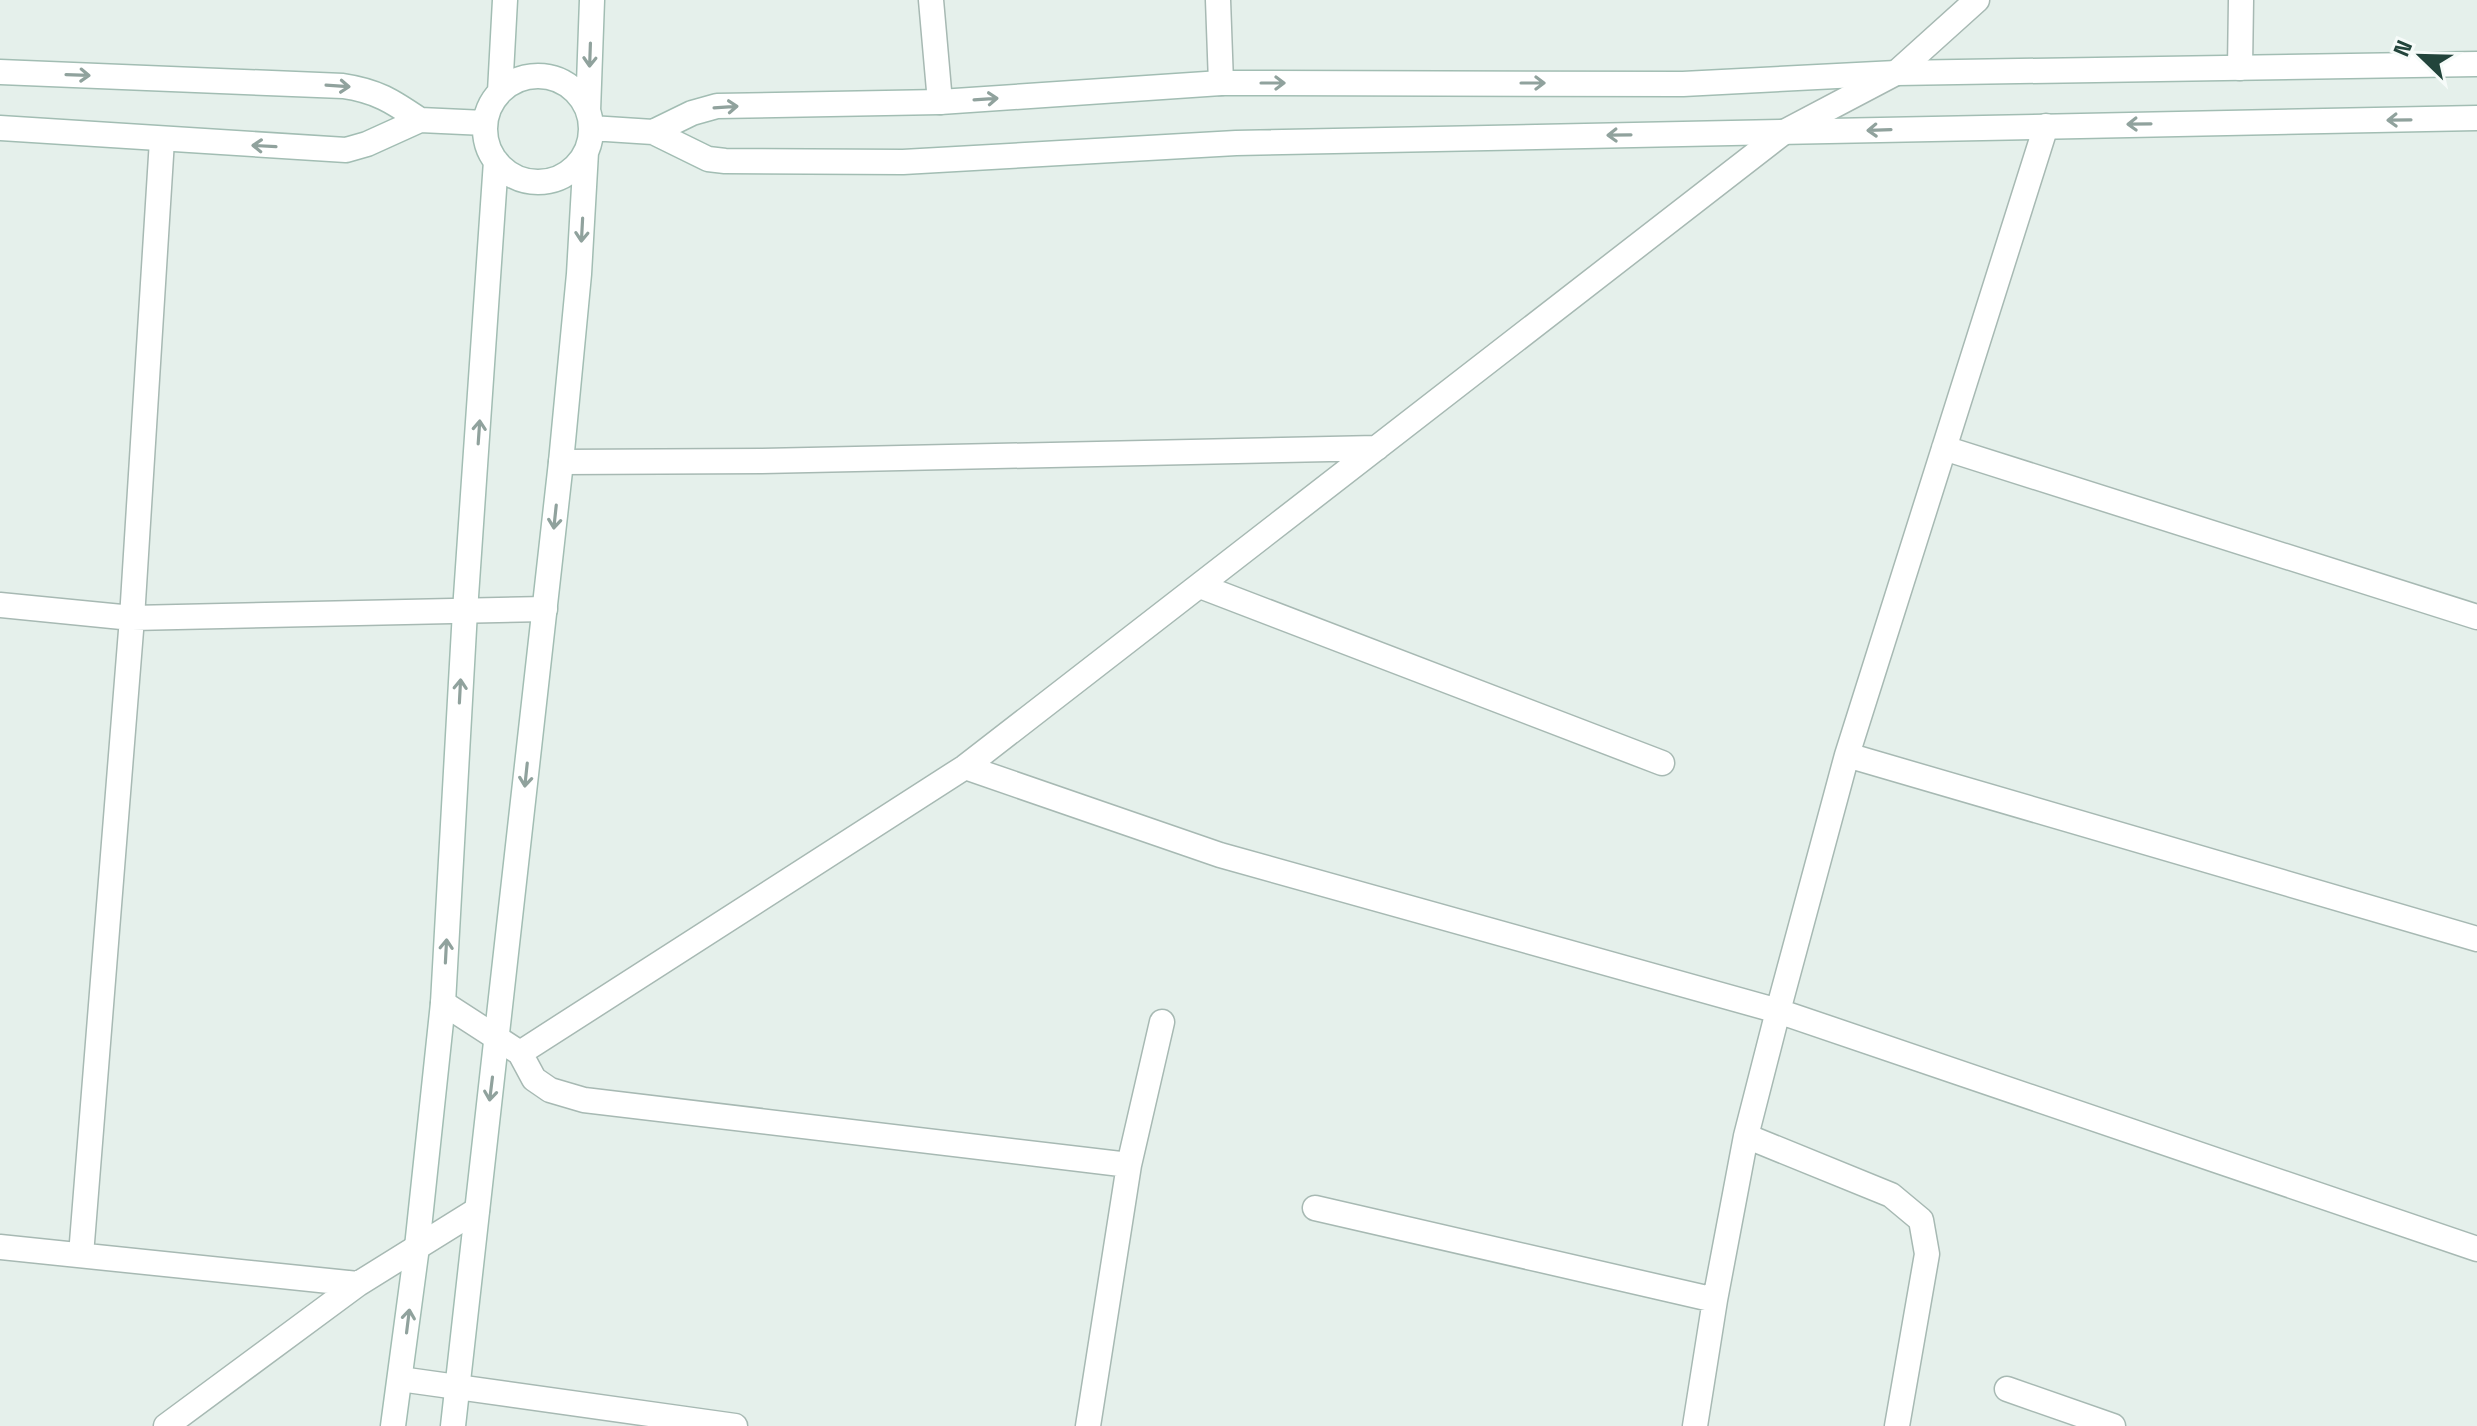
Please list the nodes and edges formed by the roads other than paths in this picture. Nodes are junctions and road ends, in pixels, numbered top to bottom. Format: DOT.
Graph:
graph roads {
  1 [pos="505,0"];
  2 [pos="592,0"];
  3 [pos="931,0"];
  4 [pos="1218,0"];
  5 [pos="1977,0"];
  6 [pos="2241,0"];
  7 [pos="2477,64"];
  8 [pos="2240,68"];
  9 [pos="0,72"];
  10 [pos="1896,73"];
  11 [pos="1221,83"];
  12 [pos="500,92"];
  13 [pos="940,102"];
  14 [pos="2477,118"];
  15 [pos="590,119"];
  16 [pos="420,120"];
  17 [pos="485,123"];
  18 [pos="2046,126"];
  19 [pos="0,128"];
  20 [pos="653,132"];
  21 [pos="1784,132"];
  22 [pos="162,140"];
  23 [pos="586,152"];
  24 [pos="496,161"];
  25 [pos="1377,448"];
  26 [pos="1944,448"];
  27 [pos="561,462"];
  28 [pos="1200,586"];
  29 [pos="0,605"];
  30 [pos="545,609"];
  31 [pos="465,611"];
  32 [pos="2477,617"];
  33 [pos="132,618"];
  34 [pos="1847,755"];
  35 [pos="1662,763"];
  36 [pos="965,767"];
  37 [pos="2477,939"];
  38 [pos="443,1003"];
  39 [pos="1778,1011"];
  40 [pos="1162,1022"];
  41 [pos="497,1038"];
  42 [pos="520,1053"];
  43 [pos="1746,1136"];
  44 [pos="1129,1165"];
  45 [pos="1315,1208"];
  46 [pos="477,1210"];
  47 [pos="0,1247"];
  48 [pos="417,1247"];
  49 [pos="2477,1249"];
  50 [pos="81,1255"];
  51 [pos="358,1284"];
  52 [pos="1715,1300"];
  53 [pos="400,1379"];
  54 [pos="457,1387"];
  55 [pos="2007,1389"];
  56 [pos="176,1423"];
  57 [pos="393,1426"];
  58 [pos="453,1426"];
  59 [pos="735,1426"];
  60 [pos="1088,1426"];
  61 [pos="1695,1426"];
  62 [pos="1897,1426"];
  63 [pos="2113,1426"];
  1 -- 12 [label="street"];
  2 -- 15 [label="street, one-way"];
  3 -- 13 [label="street"];
  4 -- 11 [label="street"];
  5 -- 10 [label="street"];
  6 -- 8 [label="street"];
  7 -- 8 [label="street"];
  8 -- 10 [label="street"];
  9 -- 16 [label="street, one-way"];
  11 -- 10 [label="street, one-way"];
  10 -- 21 [label="street"];
  13 -- 11 [label="street, one-way"];
  12 -- 15 [label="street"];
  12 -- 17 [label="street"];
  20 -- 13 [label="street, one-way"];
  14 -- 18 [label="street, one-way"];
  15 -- 20 [label="street"];
  15 -- 23 [label="street"];
  16 -- 17 [label="street"];
  16 -- 22 [label="street, one-way"];
  17 -- 24 [label="street"];
  18 -- 21 [label="street, one-way"];
  18 -- 26 [label="street"];
  19 -- 22 [label="street"];
  21 -- 20 [label="street, one-way"];
  21 -- 25 [label="street"];
  22 -- 33 [label="street"];
  23 -- 24 [label="street"];
  23 -- 27 [label="street, one-way"];
  31 -- 24 [label="street, one-way"];
  25 -- 27 [label="street"];
  25 -- 28 [label="street"];
  26 -- 32 [label="street"];
  26 -- 34 [label="street"];
  27 -- 30 [label="street, one-way"];
  28 -- 35 [label="street"];
  28 -- 36 [label="street"];
  29 -- 33 [label="street"];
  30 -- 31 [label="street"];
  30 -- 41 [label="street, one-way"];
  31 -- 33 [label="street"];
  38 -- 31 [label="street, one-way"];
  33 -- 50 [label="street"];
  34 -- 37 [label="street"];
  34 -- 39 [label="street"];
  36 -- 39 [label="street"];
  36 -- 42 [label="street"];
  38 -- 41 [label="street"];
  38 -- 48 [label="street"];
  39 -- 43 [label="street"];
  39 -- 49 [label="street"];
  40 -- 44 [label="street"];
  41 -- 42 [label="street"];
  41 -- 46 [label="street, one-way"];
  42 -- 44 [label="street"];
  43 -- 52 [label="street"];
  43 -- 62 [label="street"];
  44 -- 60 [label="street"];
  45 -- 52 [label="street"];
  46 -- 48 [label="street"];
  46 -- 54 [label="street"];
  47 -- 50 [label="street"];
  48 -- 51 [label="street"];
  53 -- 48 [label="street, one-way"];
  50 -- 51 [label="street"];
  51 -- 56 [label="street"];
  52 -- 61 [label="street"];
  53 -- 54 [label="street"];
  53 -- 57 [label="street"];
  54 -- 58 [label="street"];
  54 -- 59 [label="street"];
  55 -- 63 [label="street"];
}
